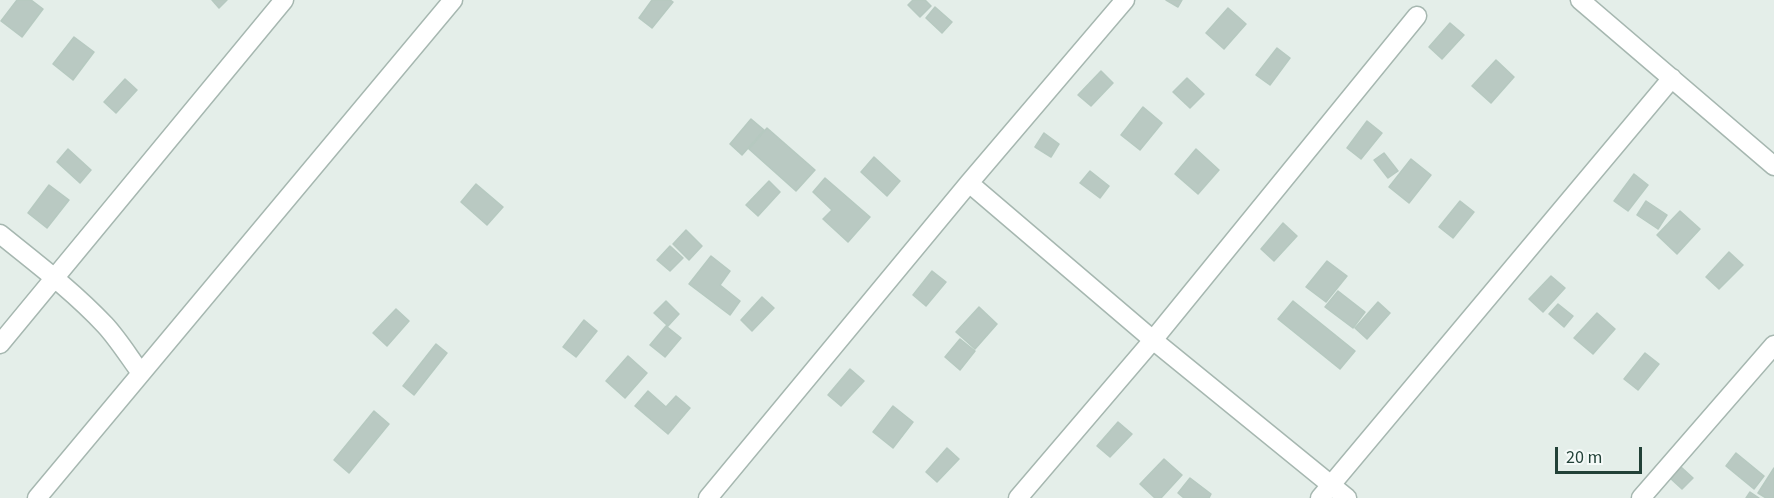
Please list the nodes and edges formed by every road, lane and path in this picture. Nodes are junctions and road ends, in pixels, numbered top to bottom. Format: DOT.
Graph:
graph roads {
  1 [pos="284,0"];
  2 [pos="453,0"];
  3 [pos="1125,0"];
  4 [pos="1580,0"];
  5 [pos="1417,16"];
  6 [pos="1672,78"];
  7 [pos="1774,166"];
  8 [pos="969,183"];
  9 [pos="0,234"];
  10 [pos="54,277"];
  11 [pos="1153,340"];
  12 [pos="0,344"];
  13 [pos="1774,345"];
  14 [pos="141,373"];
  15 [pos="1325,491"];
  16 [pos="1643,497"];
  17 [pos="37,498"];
  18 [pos="708,498"];
  19 [pos="1018,498"];
  20 [pos="1347,498"];
  1 -- 10 [label="street"];
  2 -- 14 [label="street"];
  3 -- 8 [label="street"];
  4 -- 6 [label="street"];
  5 -- 11 [label="street"];
  6 -- 7 [label="street"];
  6 -- 15 [label="street"];
  8 -- 11 [label="street"];
  8 -- 18 [label="street"];
  9 -- 10 [label="street"];
  10 -- 12 [label="street"];
  10 -- 14 [label="street"];
  11 -- 15 [label="street"];
  11 -- 19 [label="street"];
  13 -- 16 [label="street"];
  14 -- 17 [label="street"];
  15 -- 20 [label="street"];
}
